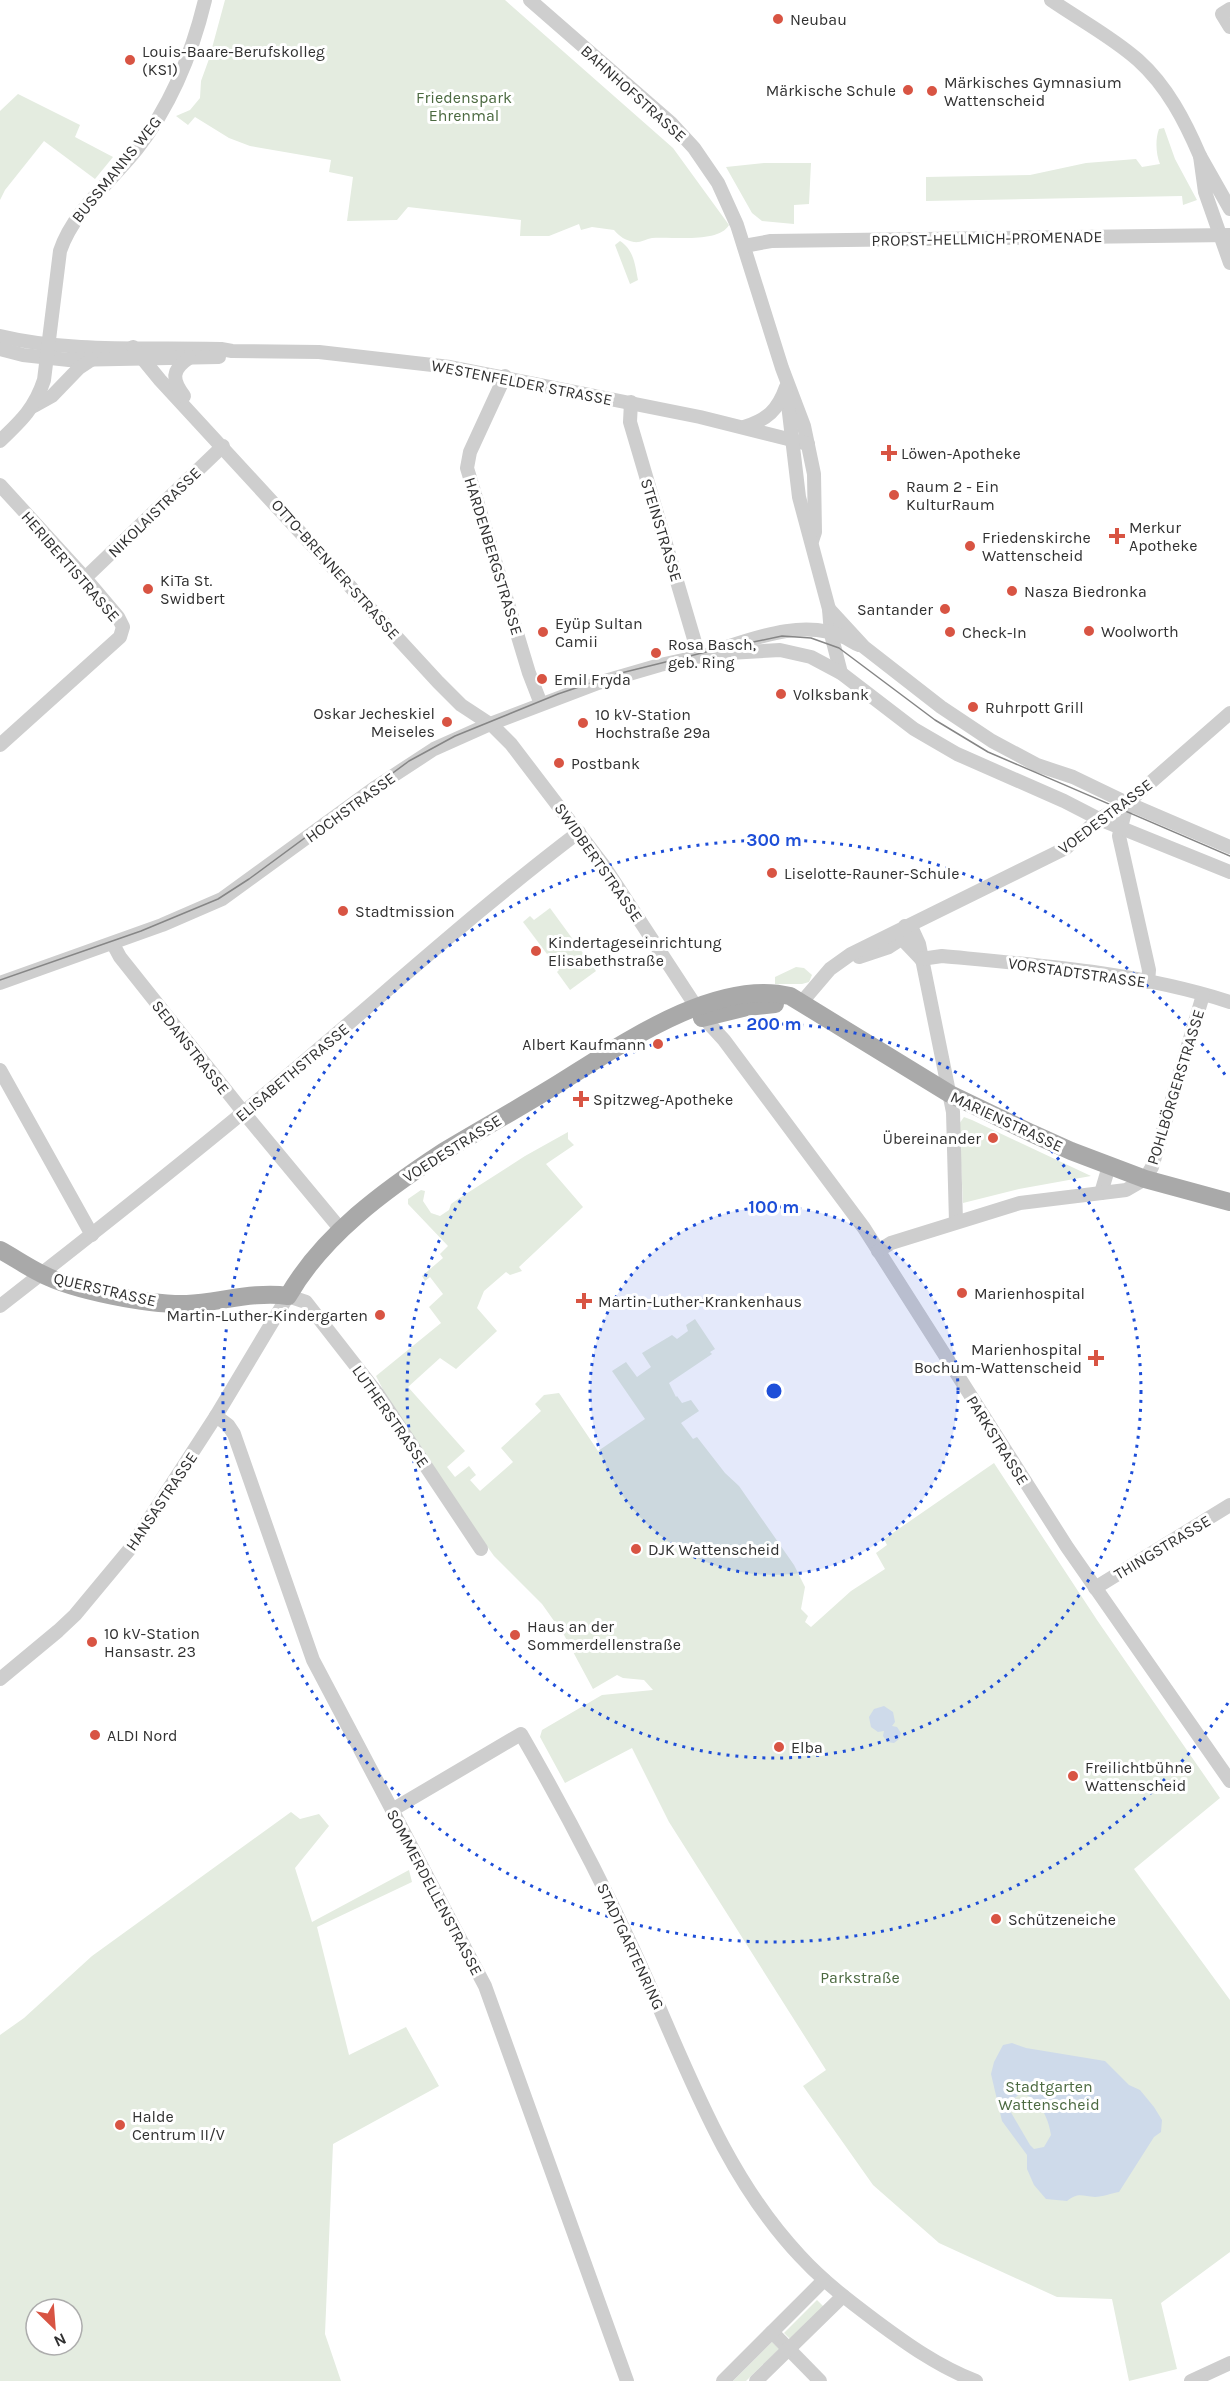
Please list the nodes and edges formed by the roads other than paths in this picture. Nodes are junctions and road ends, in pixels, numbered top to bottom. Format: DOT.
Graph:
graph roads {
  1 [pos="205,0"];
  2 [pos="1051,0"];
  3 [pos="540,3"];
  4 [pos="1230,9"];
  5 [pos="1230,27"];
  6 [pos="1200,156"];
  7 [pos="1230,209"];
  8 [pos="1225,235"];
  9 [pos="744,246"];
  10 [pos="1230,263"];
  11 [pos="0,336"];
  12 [pos="0,349"];
  13 [pos="48,351"];
  14 [pos="232,351"];
  15 [pos="137,352"];
  16 [pos="189,358"];
  17 [pos="92,360"];
  18 [pos="782,368"];
  19 [pos="505,376"];
  20 [pos="786,387"];
  21 [pos="631,402"];
  22 [pos="34,406"];
  23 [pos="188,407"];
  24 [pos="744,427"];
  25 [pos="793,440"];
  26 [pos="0,441"];
  27 [pos="808,444"];
  28 [pos="223,446"];
  29 [pos="0,485"];
  30 [pos="812,541"];
  31 [pos="85,578"];
  32 [pos="829,609"];
  33 [pos="831,634"];
  34 [pos="864,647"];
  35 [pos="705,655"];
  36 [pos="841,673"];
  37 [pos="541,704"];
  38 [pos="1230,713"];
  39 [pos="490,724"];
  40 [pos="0,745"];
  41 [pos="1127,803"];
  42 [pos="1099,819"];
  43 [pos="1121,829"];
  44 [pos="579,832"];
  45 [pos="1230,847"];
  46 [pos="1230,872"];
  47 [pos="907,932"];
  48 [pos="112,944"];
  49 [pos="921,959"];
  50 [pos="1148,982"];
  51 [pos="0,983"];
  52 [pos="1203,995"];
  53 [pos="1230,1002"];
  54 [pos="801,1003"];
  55 [pos="730,1011"];
  56 [pos="700,1013"];
  57 [pos="724,1040"];
  58 [pos="0,1070"];
  59 [pos="950,1094"];
  60 [pos="243,1113"];
  61 [pos="1109,1166"];
  62 [pos="1145,1179"];
  63 [pos="1101,1192"];
  64 [pos="1230,1202"];
  65 [pos="956,1222"];
  66 [pos="342,1231"];
  67 [pos="92,1235"];
  68 [pos="0,1250"];
  69 [pos="878,1251"];
  70 [pos="41,1274"];
  71 [pos="288,1296"];
  72 [pos="0,1306"];
  73 [pos="216,1416"];
  74 [pos="1230,1505"];
  75 [pos="481,1550"];
  76 [pos="1095,1588"];
  77 [pos="0,1678"];
  78 [pos="1230,1781"];
  79 [pos="392,1810"];
  80 [pos="824,2280"];
  81 [pos="843,2296"];
  82 [pos="772,2332"];
  83 [pos="789,2349"];
  84 [pos="1230,2363"];
  85 [pos="627,2381"];
  86 [pos="723,2381"];
  87 [pos="756,2381"];
  88 [pos="820,2381"];
  89 [pos="976,2381"];
  90 [pos="1191,2381"];
  1 -- 13 [label="street, BUSSMANNS WEG"];
  2 -- 6 [label="street"];
  3 -- 9 [label="street, BAHNHOFSTRASSE"];
  4 -- 5 [label="street"];
  6 -- 7 [label="street"];
  6 -- 8 [label="street"];
  8 -- 9 [label="street, PROPST-HELLMICH-PROMENADE"];
  8 -- 10 [label="street"];
  9 -- 18 [label="street, BAHNHOFSTRASSE"];
  11 -- 13 [label="street, WESTENFELDER STRASSE"];
  12 -- 13 [label="street, WESTENFELDER STRASSE"];
  13 -- 15 [label="street, WESTENFELDER STRASSE"];
  13 -- 17 [label="street, WESTENFELDER STRASSE"];
  13 -- 22 [label="street, BUSSMANNS WEG"];
  14 -- 15 [label="street, WESTENFELDER STRASSE"];
  14 -- 16 [label="street, WESTENFELDER STRASSE"];
  14 -- 19 [label="street, WESTENFELDER STRASSE"];
  15 -- 16 [label="street, WESTENFELDER STRASSE"];
  15 -- 17 [label="street, WESTENFELDER STRASSE"];
  15 -- 23 [label="street, OTTO-BRENNER-STRASSE"];
  16 -- 23 [label="street, OTTO-BRENNER-STRASSE"];
  17 -- 22 [label="street"];
  18 -- 20 [label="street, BAHNHOFSTRASSE"];
  18 -- 27 [label="street, BAHNHOFSTRASSE"];
  19 -- 21 [label="street, WESTENFELDER STRASSE"];
  19 -- 37 [label="street, HARDENBERGSTRASSE"];
  20 -- 24 [label="street"];
  20 -- 25 [label="street, BAHNHOFSTRASSE"];
  21 -- 24 [label="street, WESTENFELDER STRASSE"];
  21 -- 35 [label="street, STEINSTRASSE"];
  22 -- 26 [label="street"];
  23 -- 28 [label="street, OTTO-BRENNER-STRASSE"];
  24 -- 25 [label="street, WESTENFELDER STRASSE"];
  25 -- 27 [label="street, WESTENFELDER STRASSE"];
  25 -- 30 [label="street, BAHNHOFSTRASSE"];
  27 -- 30 [label="street, BAHNHOFSTRASSE"];
  28 -- 31 [label="street, NIKOLAISTRASSE"];
  28 -- 39 [label="street, OTTO-BRENNER-STRASSE"];
  29 -- 31 [label="street, HERIBERTISTRASSE"];
  30 -- 32 [label="street, BAHNHOFSTRASSE"];
  31 -- 40 [label="street, HERIBERTISTRASSE"];
  32 -- 33 [label="street, BAHNHOFSTRASSE"];
  32 -- 34 [label="street"];
  33 -- 34 [label="street, HOCHSTRASSE"];
  33 -- 35 [label="street, HOCHSTRASSE"];
  33 -- 36 [label="street, BAHNHOFSTRASSE"];
  34 -- 41 [label="street"];
  35 -- 36 [label="street, HOCHSTRASSE"];
  35 -- 37 [label="street, HOCHSTRASSE"];
  36 -- 42 [label="street, HOCHSTRASSE"];
  37 -- 39 [label="street, HOCHSTRASSE"];
  38 -- 41 [label="street, VOEDESTRASSE"];
  39 -- 44 [label="street, SWIDBERTSTRASSE"];
  39 -- 48 [label="street, HOCHSTRASSE"];
  41 -- 42 [label="street, VOEDESTRASSE"];
  41 -- 43 [label="street"];
  41 -- 45 [label="street"];
  42 -- 43 [label="street, HOCHSTRASSE"];
  42 -- 47 [label="street, VOEDESTRASSE"];
  43 -- 46 [label="street, HOCHSTRASSE"];
  43 -- 50 [label="street"];
  44 -- 56 [label="street, SWIDBERTSTRASSE"];
  44 -- 60 [label="street, ELISABETHSTRASSE"];
  47 -- 49 [label="street"];
  47 -- 54 [label="street, VOEDESTRASSE"];
  48 -- 51 [label="street, HOCHSTRASSE"];
  48 -- 60 [label="street, SEDANSTRASSE"];
  49 -- 50 [label="street, VORSTADTSTRASSE"];
  49 -- 59 [label="street"];
  50 -- 52 [label="street, VORSTADTSTRASSE"];
  52 -- 53 [label="street, VORSTADTSTRASSE"];
  52 -- 62 [label="street, POHLBÖRGERSTRASSE"];
  54 -- 55 [label="main road, VOEDESTRASSE"];
  54 -- 56 [label="main road, VOEDESTRASSE"];
  54 -- 59 [label="main road, MARIENSTRASSE"];
  55 -- 56 [label="main road, VOEDESTRASSE"];
  55 -- 57 [label="street"];
  56 -- 57 [label="street, PARKSTRASSE"];
  56 -- 66 [label="main road, VOEDESTRASSE"];
  57 -- 69 [label="street, PARKSTRASSE"];
  58 -- 67 [label="street"];
  59 -- 61 [label="main road, MARIENSTRASSE"];
  59 -- 65 [label="street"];
  60 -- 66 [label="street, SEDANSTRASSE"];
  60 -- 67 [label="street, ELISABETHSTRASSE"];
  61 -- 62 [label="main road, MARIENSTRASSE"];
  61 -- 63 [label="street"];
  62 -- 63 [label="street"];
  62 -- 64 [label="main road, MARIENSTRASSE"];
  63 -- 65 [label="street"];
  65 -- 69 [label="street"];
  66 -- 71 [label="main road, VOEDESTRASSE"];
  67 -- 70 [label="street, ELISABETHSTRASSE"];
  68 -- 70 [label="main road, QUERSTRASSE"];
  69 -- 76 [label="street, PARKSTRASSE"];
  70 -- 71 [label="main road, QUERSTRASSE"];
  70 -- 72 [label="street, ELISABETHSTRASSE"];
  71 -- 73 [label="street, HANSASTRASSE"];
  71 -- 75 [label="street, LUTHERSTRASSE"];
  73 -- 77 [label="street, HANSASTRASSE"];
  73 -- 79 [label="street, SOMMERDELLENSTRASSE"];
  74 -- 76 [label="street, THINGSTRASSE"];
  76 -- 78 [label="street, PARKSTRASSE"];
  79 -- 80 [label="street, STADTGARTENRING"];
  79 -- 85 [label="street, SOMMERDELLENSTRASSE"];
  80 -- 81 [label="street, STADTGARTENRING"];
  80 -- 82 [label="street"];
  81 -- 83 [label="street"];
  81 -- 89 [label="street, STADTGARTENRING"];
  82 -- 83 [label="street"];
  82 -- 86 [label="street"];
  83 -- 87 [label="street"];
  83 -- 88 [label="street"];
  84 -- 90 [label="street"];
}
